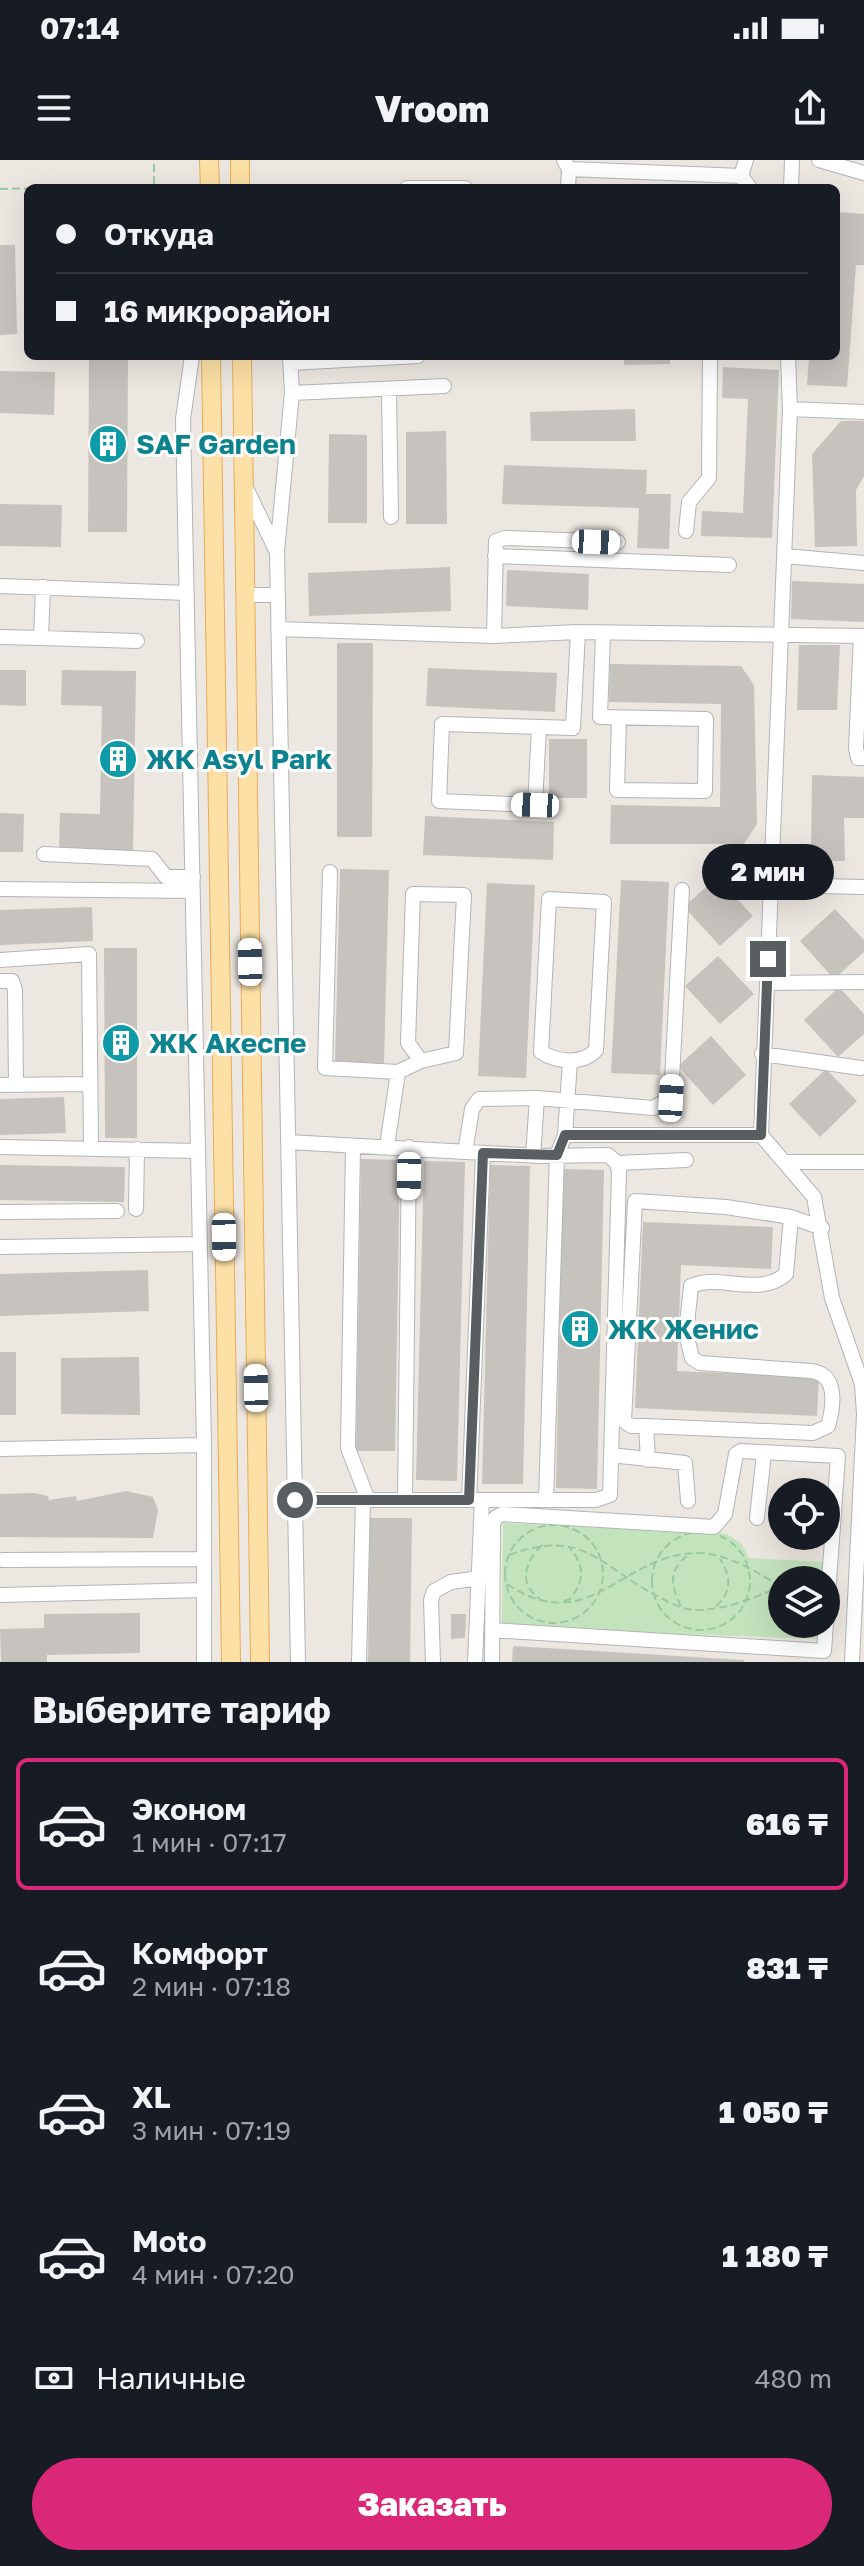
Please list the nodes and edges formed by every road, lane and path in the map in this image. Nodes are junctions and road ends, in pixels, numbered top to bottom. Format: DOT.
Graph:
graph roads {
  1 [pos="154,160"];
  2 [pos="209,160"];
  3 [pos="240,160"];
  4 [pos="746,160"];
  5 [pos="792,160"];
  6 [pos="819,160"];
  7 [pos="567,164"];
  8 [pos="864,173"];
  9 [pos="746,182"];
  10 [pos="154,184"];
  11 [pos="210,184"];
  12 [pos="240,184"];
  13 [pos="568,184"];
  14 [pos="791,184"];
  15 [pos="0,189"];
  16 [pos="24,189"];
  17 [pos="191,360"];
  18 [pos="211,360"];
  19 [pos="242,360"];
  20 [pos="290,360"];
  21 [pos="710,360"];
  22 [pos="788,360"];
  23 [pos="444,386"];
  24 [pos="389,391"];
  25 [pos="292,393"];
  26 [pos="790,409"];
  27 [pos="864,412"];
  28 [pos="244,484"];
  29 [pos="391,517"];
  30 [pos="686,531"];
  31 [pos="618,542"];
  32 [pos="277,551"];
  33 [pos="495,556"];
  34 [pos="785,556"];
  35 [pos="864,563"];
  36 [pos="729,565"];
  37 [pos="0,586"];
  38 [pos="43,587"];
  39 [pos="187,593"];
  40 [pos="245,595"];
  41 [pos="277,595"];
  42 [pos="278,629"];
  43 [pos="578,632"];
  44 [pos="603,633"];
  45 [pos="781,633"];
  46 [pos="494,636"];
  47 [pos="863,636"];
  48 [pos="0,637"];
  49 [pos="41,638"];
  50 [pos="137,641"];
  51 [pos="619,718"];
  52 [pos="539,727"];
  53 [pos="864,758"];
  54 [pos="44,854"];
  55 [pos="330,872"];
  56 [pos="193,884"];
  57 [pos="771,885"];
  58 [pos="864,887"];
  59 [pos="0,889"];
  60 [pos="682,890"];
  61 [pos="0,960"];
  62 [pos="0,981"];
  63 [pos="864,982"];
  64 [pos="767,983"];
  65 [pos="762,1054"];
  66 [pos="421,1061"];
  67 [pos="570,1061"];
  68 [pos="861,1068"];
  69 [pos="398,1072"];
  70 [pos="90,1084"];
  71 [pos="0,1085"];
  72 [pos="16,1085"];
  73 [pos="537,1098"];
  74 [pos="569,1100"];
  75 [pos="565,1135"];
  76 [pos="761,1135"];
  77 [pos="288,1142"];
  78 [pos="253,1145"];
  79 [pos="223,1146"];
  80 [pos="353,1146"];
  81 [pos="387,1146"];
  82 [pos="0,1147"];
  83 [pos="409,1147"];
  84 [pos="91,1148"];
  85 [pos="137,1149"];
  86 [pos="198,1151"];
  87 [pos="465,1152"];
  88 [pos="483,1153"];
  89 [pos="557,1155"];
  90 [pos="533,1156"];
  91 [pos="686,1160"];
  92 [pos="788,1162"];
  93 [pos="864,1162"];
  94 [pos="617,1163"];
  95 [pos="136,1209"];
  96 [pos="117,1211"];
  97 [pos="0,1212"];
  98 [pos="791,1217"];
  99 [pos="822,1228"];
  100 [pos="200,1244"];
  101 [pos="0,1247"];
  102 [pos="646,1426"];
  103 [pos="204,1445"];
  104 [pos="0,1449"];
  105 [pos="764,1453"];
  106 [pos="611,1455"];
  107 [pos="648,1460"];
  108 [pos="295,1500"];
  109 [pos="366,1500"];
  110 [pos="405,1500"];
  111 [pos="476,1500"];
  112 [pos="546,1500"];
  113 [pos="688,1501"];
  114 [pos="757,1518"];
  115 [pos="543,1544"];
  116 [pos="566,1545"];
  117 [pos="691,1553"];
  118 [pos="508,1555"];
  119 [pos="718,1556"];
  120 [pos="202,1559"];
  121 [pos="3,1560"];
  122 [pos="601,1560"];
  123 [pos="654,1565"];
  124 [pos="831,1566"];
  125 [pos="748,1570"];
  126 [pos="628,1577"];
  127 [pos="480,1578"];
  128 [pos="768,1580"];
  129 [pos="506,1583"];
  130 [pos="204,1590"];
  131 [pos="599,1591"];
  132 [pos="768,1592"];
  133 [pos="0,1595"];
  134 [pos="654,1595"];
  135 [pos="840,1597"];
  136 [pos="854,1598"];
  137 [pos="744,1601"];
  138 [pos="547,1602"];
  139 [pos="559,1602"];
  140 [pos="681,1606"];
  141 [pos="712,1608"];
  142 [pos="492,1630"];
  143 [pos="825,1638"];
  144 [pos="856,1658"];
  145 [pos="204,1662"];
  146 [pos="231,1662"];
  147 [pos="260,1662"];
  148 [pos="298,1662"];
  149 [pos="359,1662"];
  150 [pos="433,1662"];
  151 [pos="475,1662"];
  152 [pos="492,1662"];
  1 -- 10 [label="path"];
  2 -- 11 [label="main road"];
  3 -- 12 [label="main road"];
  4 -- 9 [label="street"];
  5 -- 14 [label="street"];
  6 -- 8 [label="street"];
  7 -- 9 [label="street"];
  7 -- 13 [label="street"];
  15 -- 16 [label="path"];
  17 -- 39 [label="street"];
  18 -- 79 [label="main road"];
  19 -- 28 [label="main road"];
  20 -- 25 [label="street"];
  21 -- 30 [label="street"];
  22 -- 26 [label="street"];
  23 -- 24 [label="street"];
  24 -- 25 [label="street"];
  24 -- 29 [label="street"];
  25 -- 32 [label="street"];
  26 -- 27 [label="street"];
  26 -- 34 [label="street"];
  28 -- 32 [label="street"];
  28 -- 40 [label="main road"];
  31 -- 33 [label="street"];
  32 -- 41 [label="street"];
  33 -- 36 [label="street"];
  33 -- 46 [label="street"];
  34 -- 35 [label="street"];
  34 -- 45 [label="street"];
  37 -- 38 [label="street"];
  38 -- 39 [label="street"];
  38 -- 49 [label="street"];
  39 -- 56 [label="street"];
  40 -- 41 [label="street"];
  40 -- 78 [label="main road"];
  41 -- 42 [label="street"];
  42 -- 46 [label="street"];
  42 -- 77 [label="street"];
  43 -- 44 [label="street"];
  43 -- 46 [label="street"];
  43 -- 52 [label="street"];
  44 -- 45 [label="street"];
  44 -- 51 [label="street"];
  45 -- 47 [label="street"];
  45 -- 57 [label="street"];
  47 -- 53 [label="street"];
  48 -- 49 [label="street"];
  49 -- 50 [label="street"];
  51 -- 51 [label="street"];
  52 -- 52 [label="street"];
  54 -- 56 [label="street"];
  55 -- 69 [label="street"];
  56 -- 59 [label="street"];
  56 -- 86 [label="street"];
  57 -- 58 [label="street"];
  57 -- 64 [label="street"];
  60 -- 74 [label="street"];
  61 -- 70 [label="street"];
  62 -- 72 [label="street"];
  63 -- 64 [label="street"];
  64 -- 65 [label="street"];
  65 -- 68 [label="street"];
  65 -- 76 [label="street"];
  66 -- 66 [label="street"];
  66 -- 69 [label="street"];
  67 -- 67 [label="street"];
  67 -- 74 [label="street"];
  69 -- 81 [label="street"];
  70 -- 72 [label="street"];
  70 -- 84 [label="street"];
  71 -- 72 [label="street"];
  73 -- 74 [label="street"];
  73 -- 87 [label="street"];
  73 -- 90 [label="street"];
  74 -- 75 [label="street"];
  75 -- 76 [label="street"];
  75 -- 89 [label="street"];
  76 -- 92 [label="street"];
  77 -- 80 [label="street"];
  77 -- 108 [label="street"];
  78 -- 79 [label="main road"];
  78 -- 147 [label="main road"];
  79 -- 146 [label="main road"];
  80 -- 81 [label="street"];
  80 -- 109 [label="street"];
  81 -- 83 [label="street"];
  82 -- 84 [label="street"];
  83 -- 87 [label="street"];
  83 -- 110 [label="street"];
  84 -- 85 [label="street"];
  85 -- 86 [label="street"];
  85 -- 95 [label="street"];
  86 -- 100 [label="street"];
  87 -- 88 [label="street"];
  88 -- 90 [label="street"];
  88 -- 111 [label="street"];
  89 -- 90 [label="street"];
  89 -- 94 [label="street"];
  89 -- 112 [label="street"];
  91 -- 94 [label="street"];
  92 -- 93 [label="street"];
  92 -- 99 [label="street"];
  94 -- 106 [label="street"];
  96 -- 97 [label="street"];
  98 -- 99 [label="street"];
  98 -- 102 [label="street"];
  98 -- 102 [label="street"];
  99 -- 136 [label="street"];
  100 -- 101 [label="street"];
  100 -- 103 [label="street"];
  102 -- 107 [label="street"];
  103 -- 104 [label="street"];
  103 -- 120 [label="street"];
  105 -- 114 [label="street"];
  105 -- 124 [label="street"];
  105 -- 142 [label="street"];
  106 -- 107 [label="street"];
  106 -- 112 [label="street"];
  107 -- 113 [label="street"];
  108 -- 109 [label="street"];
  108 -- 148 [label="street"];
  109 -- 110 [label="street"];
  109 -- 149 [label="street"];
  110 -- 111 [label="street"];
  111 -- 112 [label="street"];
  111 -- 127 [label="street"];
  115 -- 116 [label="path"];
  115 -- 118 [label="path"];
  115 -- 138 [label="path"];
  116 -- 122 [label="path"];
  116 -- 139 [label="path"];
  117 -- 119 [label="path"];
  117 -- 123 [label="path"];
  117 -- 140 [label="path"];
  118 -- 122 [label="path"];
  118 -- 129 [label="path"];
  119 -- 125 [label="path"];
  119 -- 141 [label="path"];
  120 -- 121 [label="street"];
  120 -- 130 [label="street"];
  122 -- 126 [label="path"];
  122 -- 131 [label="path"];
  123 -- 125 [label="path"];
  123 -- 126 [label="path"];
  123 -- 134 [label="path"];
  125 -- 128 [label="path"];
  125 -- 137 [label="path"];
  126 -- 131 [label="path"];
  126 -- 134 [label="path"];
  127 -- 150 [label="street"];
  127 -- 151 [label="street"];
  129 -- 131 [label="path"];
  129 -- 138 [label="path"];
  130 -- 133 [label="street"];
  130 -- 145 [label="street"];
  131 -- 139 [label="path"];
  132 -- 137 [label="path"];
  134 -- 137 [label="path"];
  134 -- 140 [label="path"];
  135 -- 136 [label="street"];
  136 -- 144 [label="street"];
  137 -- 141 [label="path"];
  138 -- 139 [label="path"];
  140 -- 141 [label="path"];
  142 -- 143 [label="street"];
  142 -- 152 [label="street"];
}
